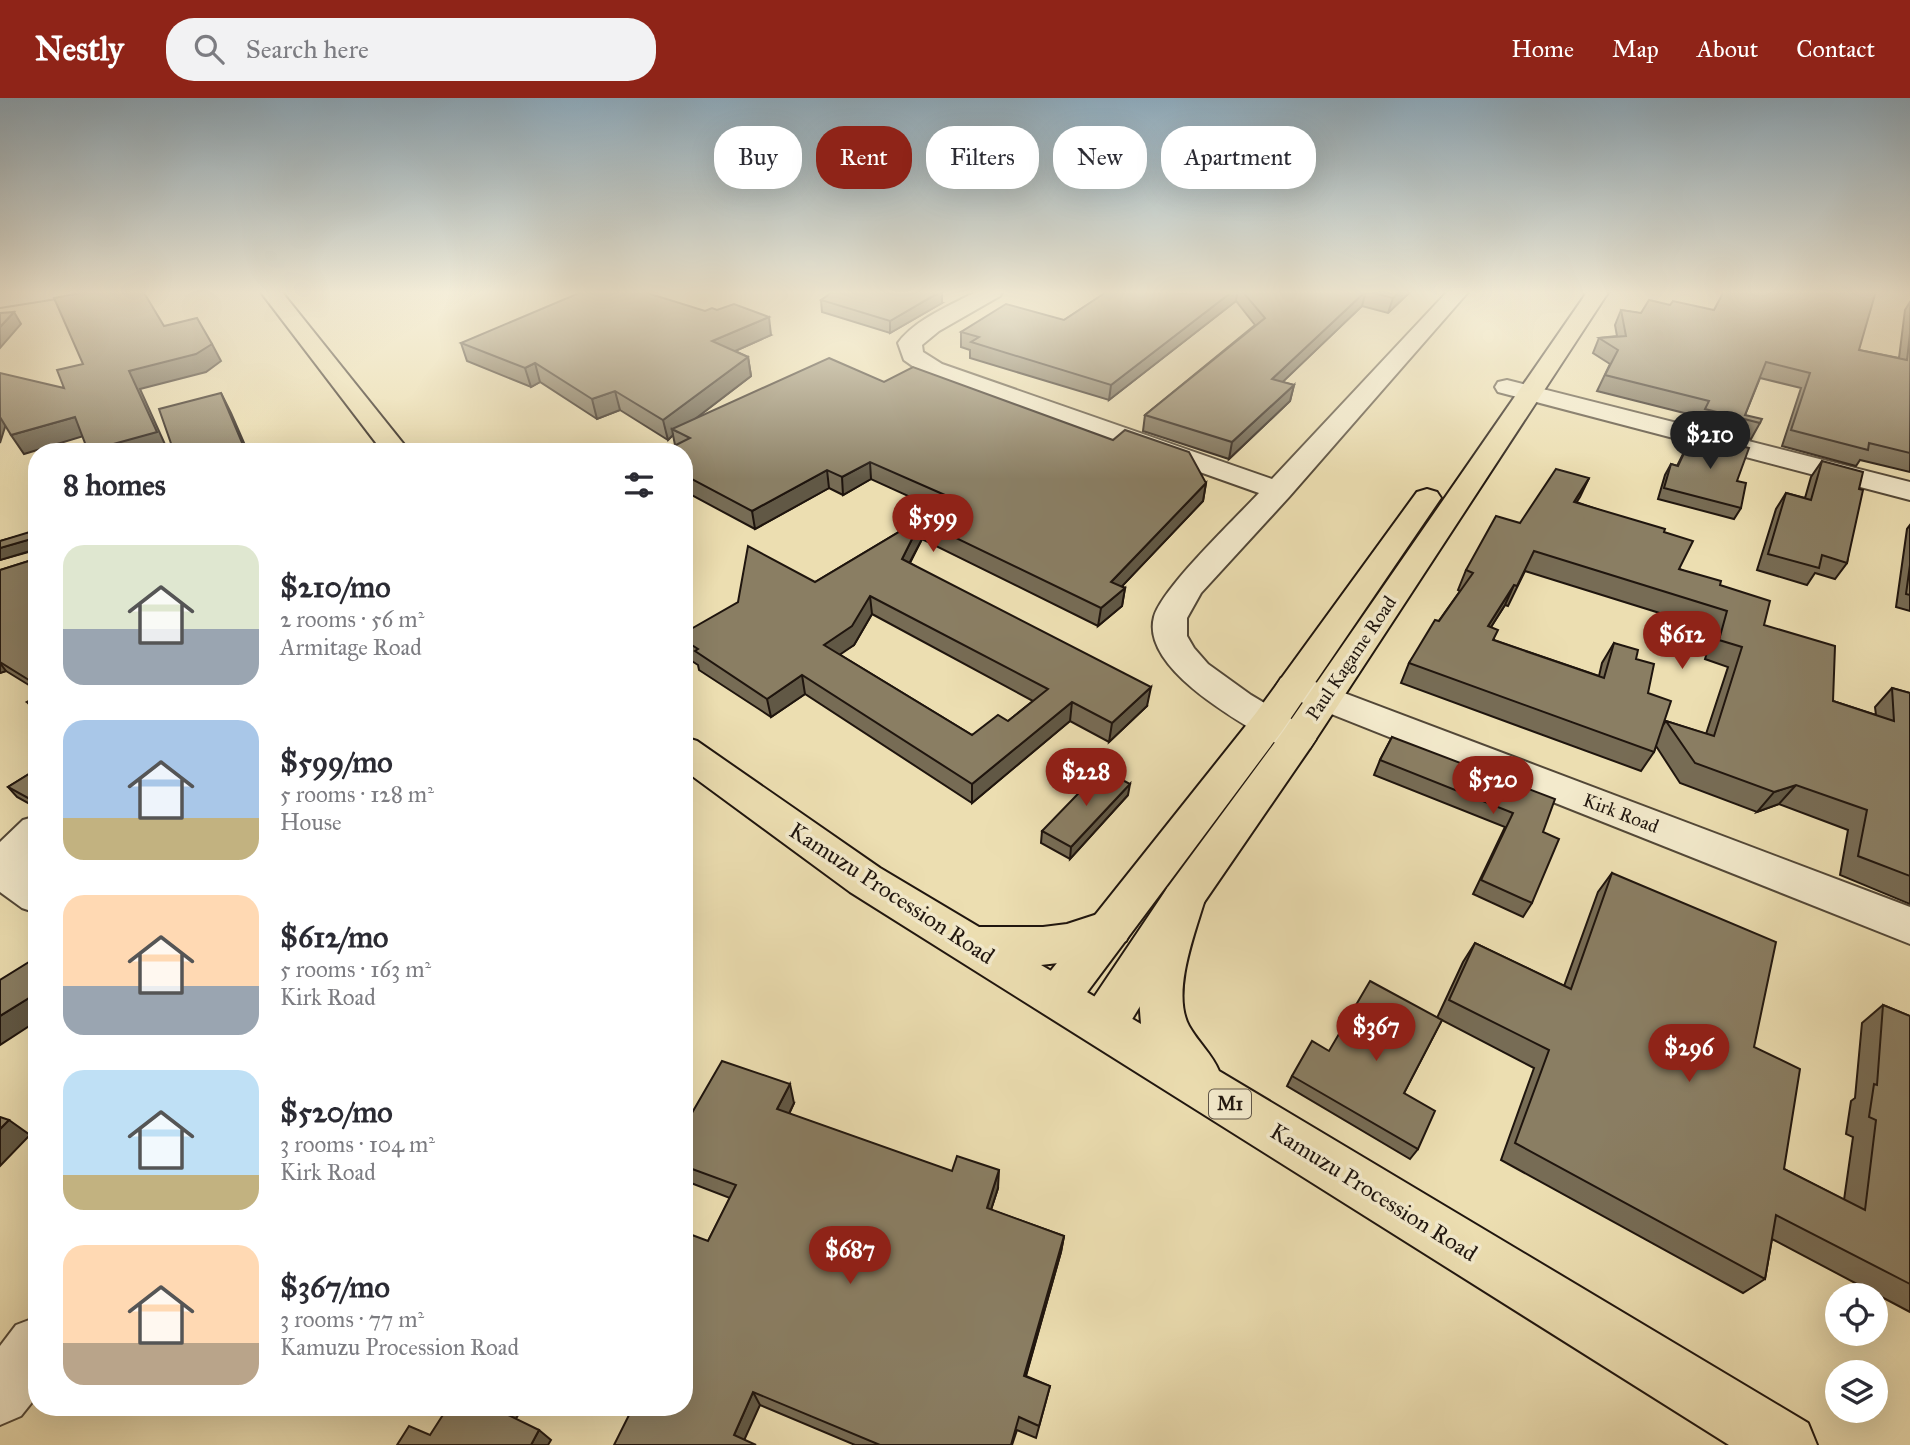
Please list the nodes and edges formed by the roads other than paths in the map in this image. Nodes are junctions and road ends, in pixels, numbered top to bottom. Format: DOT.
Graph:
graph roads {
  1 [pos="320,354"];
  2 [pos="912,354"];
  3 [pos="1402,354"];
  4 [pos="1538,354"];
  5 [pos="1547,354"];
  6 [pos="1518,390"];
  7 [pos="390,443"];
  8 [pos="1279,491"];
  9 [pos="1910,491"];
  10 [pos="1309,692"];
  11 [pos="1283,730"];
  12 [pos="693,757"];
  13 [pos="28,839"];
  14 [pos="28,889"];
  15 [pos="1183,899"];
  16 [pos="1910,926"];
  17 [pos="1110,928"];
  18 [pos="974,946"];
  19 [pos="1057,997"];
  20 [pos="1103,1024"];
  21 [pos="1207,1090"];
  22 [pos="28,1358"];
  23 [pos="0,1395"];
  24 [pos="1786,1445"];
  1 -- 7 [label="main road"];
  2 -- 8 [label="street"];
  3 -- 8 [label="street"];
  4 -- 6 [label="main road"];
  5 -- 6 [label="main road, Paul Kagame Road"];
  6 -- 9 [label="street"];
  6 -- 10 [label="main road, Paul Kagame Road"];
  8 -- 11 [label="street"];
  10 -- 11 [label="main road, Paul Kagame Road"];
  10 -- 16 [label="street, Kirk Road"];
  11 -- 15 [label="main road, Paul Kagame Road"];
  11 -- 17 [label="main road"];
  12 -- 18 [label="main road, Kamuzu Procession Road / M1"];
  13 -- 14 [label="street"];
  15 -- 20 [label="main road, Paul Kagame Road"];
  15 -- 21 [label="main road"];
  17 -- 18 [label="main road"];
  17 -- 19 [label="main road"];
  18 -- 19 [label="main road, Kamuzu Procession Road / M1"];
  19 -- 20 [label="main road, Kamuzu Procession Road / M1"];
  20 -- 21 [label="main road, Kamuzu Procession Road / M1"];
  21 -- 24 [label="main road, Kamuzu Procession Road / M1"];
  22 -- 23 [label="street"];
}
